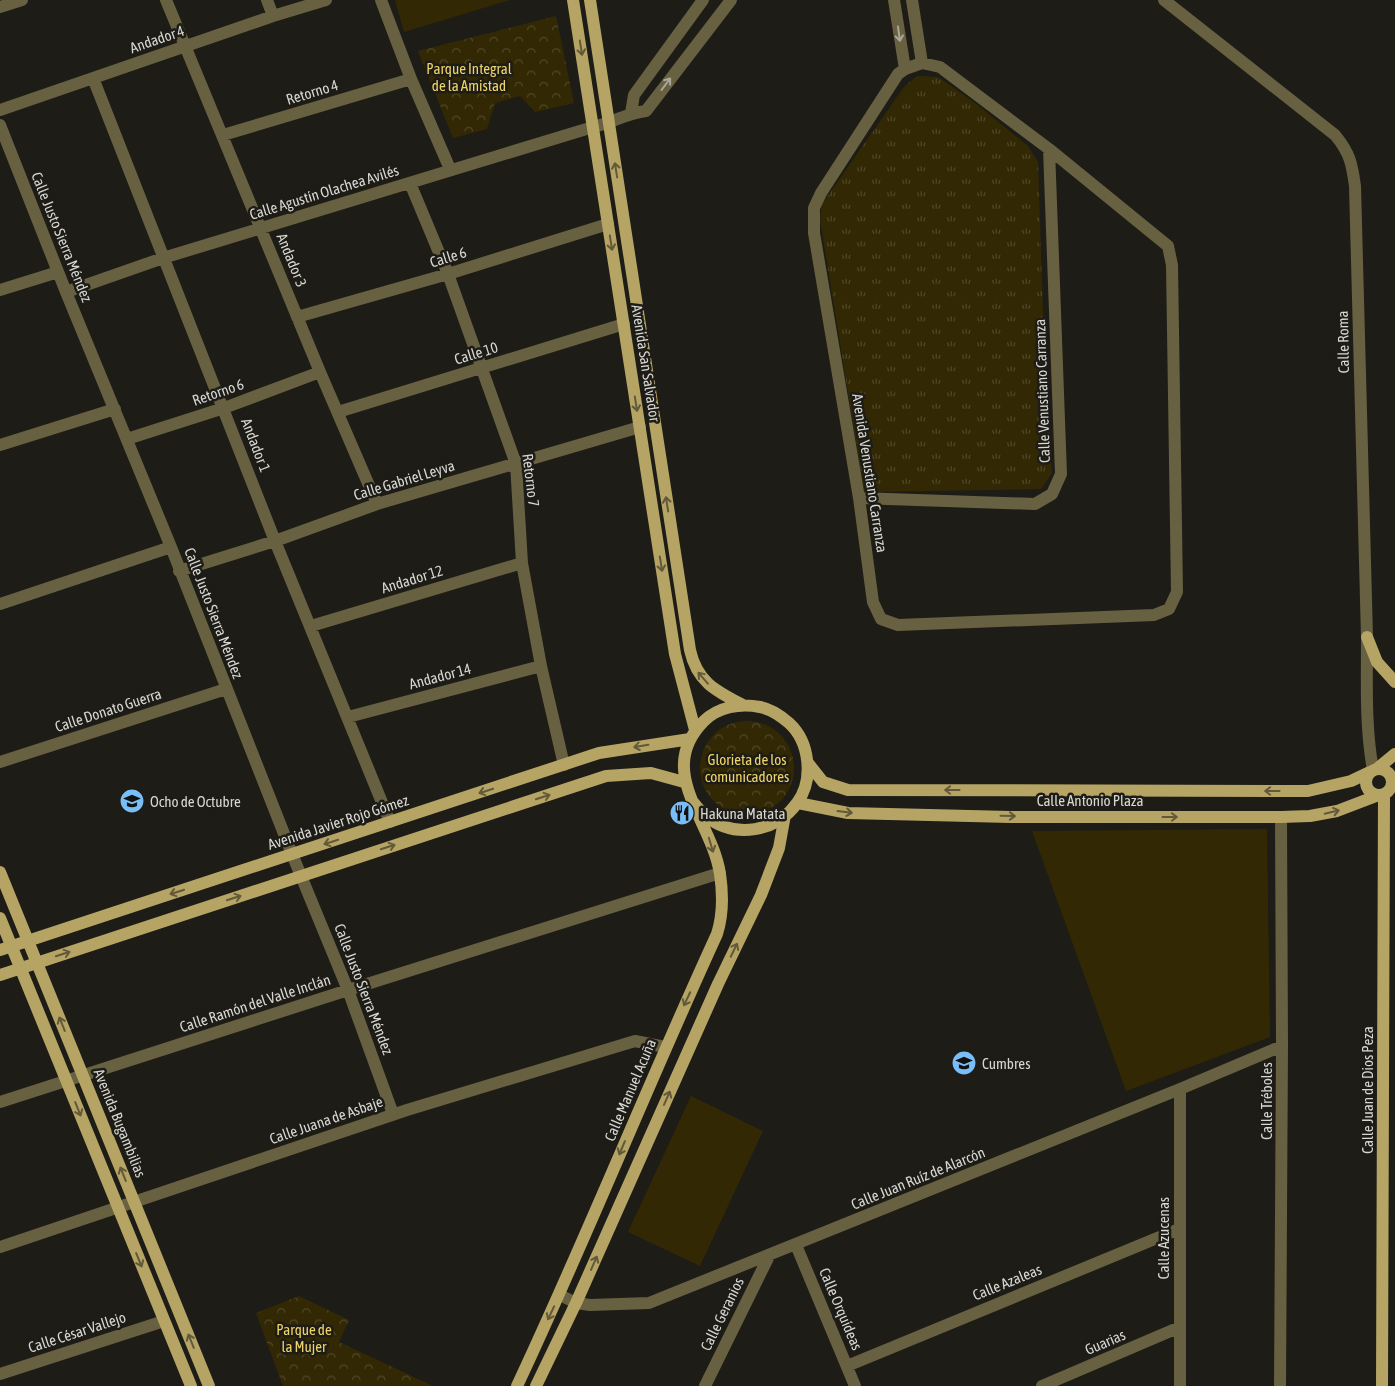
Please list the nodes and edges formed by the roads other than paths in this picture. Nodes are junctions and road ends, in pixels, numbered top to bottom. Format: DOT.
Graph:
graph roads {
  1 [pos="22,0"];
  2 [pos="166,0"];
  3 [pos="267,0"];
  4 [pos="326,0"];
  5 [pos="382,0"];
  6 [pos="573,0"];
  7 [pos="590,0"];
  8 [pos="703,0"];
  9 [pos="731,0"];
  10 [pos="894,0"];
  11 [pos="912,0"];
  12 [pos="1164,0"];
  13 [pos="0,7"];
  14 [pos="273,16"];
  15 [pos="186,46"];
  16 [pos="922,63"];
  17 [pos="905,69"];
  18 [pos="93,78"];
  19 [pos="411,79"];
  20 [pos="0,110"];
  21 [pos="631,113"];
  22 [pos="609,124"];
  23 [pos="593,127"];
  24 [pos="1,130"];
  25 [pos="222,135"];
  26 [pos="1049,149"];
  27 [pos="450,169"];
  28 [pos="410,183"];
  29 [pos="608,224"];
  30 [pos="262,228"];
  31 [pos="163,258"];
  32 [pos="58,272"];
  33 [pos="448,274"];
  34 [pos="0,290"];
  35 [pos="66,292"];
  36 [pos="297,317"];
  37 [pos="624,324"];
  38 [pos="483,368"];
  39 [pos="320,372"];
  40 [pos="224,408"];
  41 [pos="114,409"];
  42 [pos="338,412"];
  43 [pos="640,427"];
  44 [pos="127,439"];
  45 [pos="0,446"];
  46 [pos="516,464"];
  47 [pos="859,498"];
  48 [pos="377,504"];
  49 [pos="275,541"];
  50 [pos="171,547"];
  51 [pos="522,563"];
  52 [pos="180,571"];
  53 [pos="0,604"];
  54 [pos="311,626"];
  55 [pos="1368,637"];
  56 [pos="541,666"];
  57 [pos="1395,682"];
  58 [pos="226,689"];
  59 [pos="743,705"];
  60 [pos="348,717"];
  61 [pos="692,734"];
  62 [pos="599,754"];
  63 [pos="1395,754"];
  64 [pos="0,762"];
  65 [pos="808,763"];
  66 [pos="564,765"];
  67 [pos="1374,770"];
  68 [pos="606,776"];
  69 [pos="684,782"];
  70 [pos="1387,792"];
  71 [pos="692,801"];
  72 [pos="798,803"];
  73 [pos="785,815"];
  74 [pos="1281,817"];
  75 [pos="390,822"];
  76 [pos="292,854"];
  77 [pos="0,872"];
  78 [pos="720,873"];
  79 [pos="302,876"];
  80 [pos="0,918"];
  81 [pos="28,941"];
  82 [pos="6,948"];
  83 [pos="37,963"];
  84 [pos="20,968"];
  85 [pos="0,975"];
  86 [pos="348,990"];
  87 [pos="1282,1046"];
  88 [pos="665,1047"];
  89 [pos="83,1075"];
  90 [pos="66,1081"];
  91 [pos="1180,1089"];
  92 [pos="0,1102"];
  93 [pos="393,1114"];
  94 [pos="134,1202"];
  95 [pos="118,1208"];
  96 [pos="1179,1229"];
  97 [pos="796,1245"];
  98 [pos="0,1247"];
  99 [pos="769,1256"];
  100 [pos="560,1295"];
  101 [pos="576,1303"];
  102 [pos="164,1321"];
  103 [pos="1180,1327"];
  104 [pos="847,1366"];
  105 [pos="0,1374"];
  106 [pos="191,1386"];
  107 [pos="210,1386"];
  108 [pos="517,1386"];
  109 [pos="536,1386"];
  110 [pos="705,1386"];
  111 [pos="855,1386"];
  112 [pos="1042,1386"];
  113 [pos="1180,1386"];
  114 [pos="1280,1386"];
  115 [pos="1382,1386"];
  1 -- 13 [label="street"];
  2 -- 15 [label="street, Andador 3"];
  3 -- 14 [label="street"];
  4 -- 14 [label="street, Andador 4"];
  5 -- 19 [label="street"];
  6 -- 23 [label="main road, Avenida San Salvador, one-way"];
  7 -- 22 [label="main road, Avenida San Salvador"];
  8 -- 21 [label="street"];
  21 -- 9 [label="street, Calle Agustín Olachea Avilés, one-way"];
  10 -- 17 [label="street, one-way"];
  11 -- 16 [label="street"];
  12 -- 55 [label="street, Calle Roma"];
  14 -- 15 [label="street, Andador 4"];
  15 -- 18 [label="street, Andador 4"];
  15 -- 25 [label="street, Andador 3"];
  16 -- 17 [label="street"];
  16 -- 26 [label="street"];
  17 -- 47 [label="street, Avenida Venustiano Carranza"];
  18 -- 20 [label="street, Andador 4"];
  18 -- 31 [label="street, Andador 1"];
  19 -- 25 [label="street, Retorno 4"];
  19 -- 27 [label="street"];
  21 -- 22 [label="street, Calle Agustín Olachea Avilés"];
  22 -- 23 [label="street, Calle Agustín Olachea Avilés"];
  59 -- 22 [label="main road, Avenida San Salvador, one-way"];
  23 -- 27 [label="street, Calle Agustín Olachea Avilés"];
  23 -- 29 [label="main road, Avenida San Salvador"];
  24 -- 32 [label="street, Calle Justo Sierra Méndez"];
  25 -- 30 [label="street, Andador 3"];
  26 -- 47 [label="street, Calle Venustiano Carranza"];
  26 -- 47 [label="street, Avenida Venustiano Carranza"];
  27 -- 28 [label="street, Calle Agustín Olachea Avilés"];
  28 -- 30 [label="street, Calle Agustín Olachea Avilés"];
  28 -- 33 [label="street, Retorno 7"];
  29 -- 33 [label="street, Calle 6"];
  29 -- 37 [label="main road, Avenida San Salvador, one-way"];
  30 -- 31 [label="street, Calle Agustín Olachea Avilés"];
  30 -- 36 [label="street, Andador 3"];
  31 -- 35 [label="street, Calle Agustín Olachea Avilés"];
  31 -- 40 [label="street, Andador 1"];
  32 -- 34 [label="street"];
  32 -- 35 [label="street, Calle Justo Sierra Méndez"];
  33 -- 36 [label="street, Calle 6"];
  33 -- 38 [label="street, Retorno 7"];
  35 -- 41 [label="street, Calle Justo Sierra Méndez"];
  36 -- 39 [label="street, Andador 3"];
  37 -- 38 [label="street, Calle 10"];
  37 -- 43 [label="main road, Avenida San Salvador, one-way"];
  38 -- 42 [label="street, Calle 10"];
  38 -- 46 [label="street, Retorno 7"];
  39 -- 40 [label="street, Retorno 6"];
  39 -- 42 [label="street, Andador 3"];
  40 -- 44 [label="street, Retorno 6"];
  40 -- 49 [label="street, Andador 1"];
  41 -- 44 [label="street, Calle Justo Sierra Méndez"];
  41 -- 45 [label="street"];
  42 -- 48 [label="street, Andador 3"];
  43 -- 46 [label="street, Calle Gabriel Leyva"];
  43 -- 61 [label="main road, Avenida San Salvador, one-way"];
  44 -- 50 [label="street, Calle Justo Sierra Méndez"];
  46 -- 48 [label="street, Calle Gabriel Leyva"];
  46 -- 51 [label="street, Retorno 7"];
  48 -- 49 [label="street, Calle Gabriel Leyva"];
  49 -- 52 [label="street, Calle Gabriel Leyva"];
  49 -- 54 [label="street, Andador 1"];
  50 -- 52 [label="street, Calle Justo Sierra Méndez"];
  50 -- 53 [label="street"];
  51 -- 54 [label="street, Andador 12"];
  51 -- 56 [label="street, Retorno 7"];
  52 -- 58 [label="street, Calle Justo Sierra Méndez"];
  54 -- 60 [label="street, Andador 1"];
  55 -- 57 [label="main road"];
  55 -- 67 [label="street, Calle Roma"];
  56 -- 60 [label="street, Andador 14"];
  56 -- 66 [label="street, Retorno 7"];
  58 -- 64 [label="street, Calle Donato Guerra"];
  58 -- 76 [label="street, Calle Justo Sierra Méndez"];
  59 -- 61 [label="main road"];
  59 -- 65 [label="main road"];
  60 -- 75 [label="street, Andador 1"];
  61 -- 62 [label="main road, Avenida Javier Rojo Gómez, one-way"];
  61 -- 69 [label="main road"];
  62 -- 66 [label="main road, Avenida Javier Rojo Gómez"];
  62 -- 68 [label="main road"];
  63 -- 67 [label="main road, Calle Antonio Plaza"];
  67 -- 65 [label="main road, Calle Antonio Plaza, one-way"];
  65 -- 72 [label="main road"];
  66 -- 75 [label="main road, Avenida Javier Rojo Gómez, one-way"];
  67 -- 70 [label="main road"];
  67 -- 70 [label="main road"];
  68 -- 69 [label="main road"];
  79 -- 68 [label="main road, one-way"];
  69 -- 71 [label="main road"];
  74 -- 70 [label="main road, Calle Antonio Plaza, one-way"];
  70 -- 115 [label="main road, Calle Juan de Dios Peza"];
  71 -- 73 [label="main road"];
  71 -- 78 [label="main road, Calle Manuel Acuña, one-way"];
  72 -- 73 [label="main road"];
  72 -- 74 [label="main road, Calle Antonio Plaza, one-way"];
  101 -- 73 [label="main road, one-way"];
  74 -- 87 [label="street, Calle Tréboles"];
  75 -- 76 [label="main road, Avenida Javier Rojo Gómez, one-way"];
  76 -- 79 [label="street, Calle Justo Sierra Méndez"];
  76 -- 81 [label="main road, Avenida Javier Rojo Gómez, one-way"];
  77 -- 81 [label="main road, Avenida Bugambilias"];
  78 -- 86 [label="street, Calle Ramón del Valle Inclán"];
  78 -- 88 [label="main road, Calle Manuel Acuña, one-way"];
  83 -- 79 [label="main road, one-way"];
  79 -- 86 [label="street, Calle Justo Sierra Méndez"];
  80 -- 82 [label="main road"];
  81 -- 82 [label="main road, Avenida Javier Rojo Gómez"];
  81 -- 83 [label="main road, Avenida Bugambilias"];
  82 -- 84 [label="main road"];
  83 -- 84 [label="main road"];
  89 -- 83 [label="main road, Avenida Bugambilias, one-way"];
  84 -- 85 [label="main road"];
  84 -- 90 [label="main road"];
  86 -- 89 [label="street, Calle Ramón del Valle Inclán"];
  86 -- 93 [label="street, Calle Justo Sierra Méndez"];
  87 -- 91 [label="street, Calle Juan Ruíz de Alarcón"];
  87 -- 114 [label="street, Calle Tréboles"];
  88 -- 93 [label="street, Calle Juana de Asbaje"];
  88 -- 100 [label="main road, Calle Manuel Acuña, one-way"];
  89 -- 90 [label="street, Calle Ramón del Valle Inclán"];
  94 -- 89 [label="main road, Avenida Bugambilias, one-way"];
  90 -- 92 [label="street, Calle Ramón del Valle Inclán"];
  90 -- 95 [label="main road, one-way"];
  91 -- 96 [label="street, Calle Azucenas"];
  91 -- 97 [label="street, Calle Juan Ruíz de Alarcón"];
  93 -- 94 [label="street, Calle Juana de Asbaje"];
  94 -- 95 [label="street, Calle Juana de Asbaje"];
  107 -- 94 [label="main road, Avenida Bugambilias, one-way"];
  95 -- 98 [label="street, Calle Juana de Asbaje"];
  95 -- 102 [label="main road, one-way"];
  96 -- 103 [label="street, Calle Azucenas"];
  96 -- 104 [label="street, Calle Azaleas"];
  97 -- 99 [label="street, Calle Juan Ruíz de Alarcón"];
  97 -- 104 [label="street, Calle Orquídeas"];
  99 -- 101 [label="street, Calle Juan Ruíz de Alarcón"];
  99 -- 110 [label="street, Calle Geranios"];
  100 -- 101 [label="street, Calle Juan Ruíz de Alarcón"];
  100 -- 108 [label="main road, Calle Manuel Acuña, one-way"];
  101 -- 109 [label="main road"];
  102 -- 105 [label="street, Calle César Vallejo"];
  102 -- 106 [label="main road"];
  103 -- 112 [label="street, Guarias"];
  103 -- 113 [label="street, Calle Azucenas"];
  104 -- 111 [label="street, Calle Orquídeas"];
}
